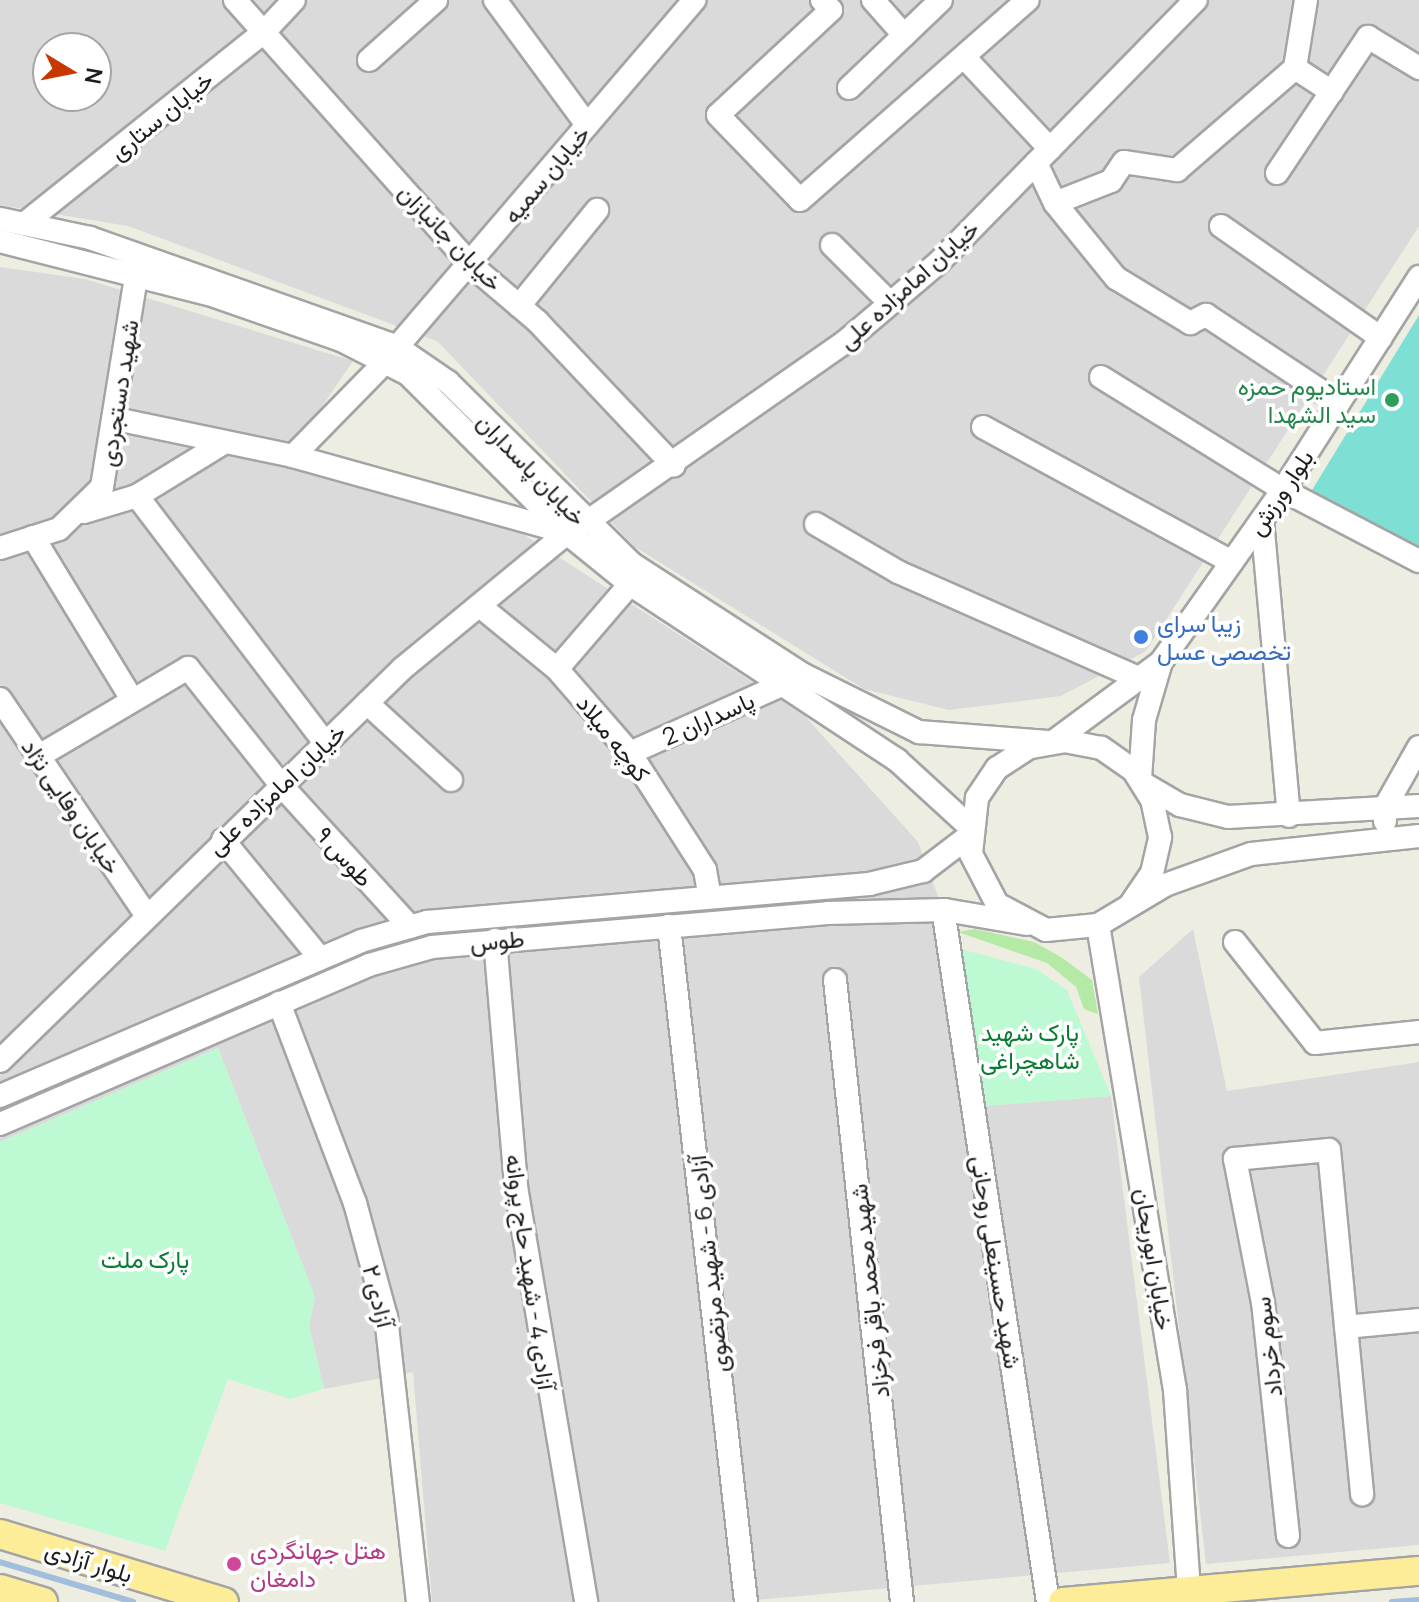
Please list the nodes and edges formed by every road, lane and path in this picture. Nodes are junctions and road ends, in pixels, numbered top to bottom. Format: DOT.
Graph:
graph roads {
  1 [pos="235,0"];
  2 [pos="294,0"];
  3 [pos="436,0"];
  4 [pos="495,0"];
  5 [pos="694,0"];
  6 [pos="822,0"];
  7 [pos="873,0"];
  8 [pos="941,0"];
  9 [pos="1028,0"];
  10 [pos="1196,0"];
  11 [pos="1306,0"];
  12 [pos="265,31"];
  13 [pos="904,35"];
  14 [pos="964,57"];
  15 [pos="369,60"];
  16 [pos="1295,68"];
  17 [pos="1419,68"];
  18 [pos="849,88"];
  19 [pos="1332,92"];
  20 [pos="587,125"];
  21 [pos="1043,156"];
  22 [pos="1277,173"];
  23 [pos="1055,203"];
  24 [pos="597,210"];
  25 [pos="0,219"];
  26 [pos="24,224"];
  27 [pos="1221,226"];
  28 [pos="0,241"];
  29 [pos="832,245"];
  30 [pos="471,265"];
  31 [pos="137,271"];
  32 [pos="1419,277"];
  33 [pos="890,303"];
  34 [pos="519,306"];
  35 [pos="1381,338"];
  36 [pos="391,354"];
  37 [pos="1101,377"];
  38 [pos="1339,403"];
  39 [pos="116,419"];
  40 [pos="983,427"];
  41 [pos="225,442"];
  42 [pos="293,456"];
  43 [pos="674,466"];
  44 [pos="1283,490"];
  45 [pos="137,496"];
  46 [pos="84,512"];
  47 [pos="1262,520"];
  48 [pos="816,524"];
  49 [pos="575,528"];
  50 [pos="33,537"];
  51 [pos="0,548"];
  52 [pos="1419,561"];
  53 [pos="1232,562"];
  54 [pos="630,584"];
  55 [pos="481,607"];
  56 [pos="1161,662"];
  57 [pos="557,669"];
  58 [pos="1141,679"];
  59 [pos="786,683"];
  60 [pos="0,699"];
  61 [pos="132,699"];
  62 [pos="367,703"];
  63 [pos="1050,742"];
  64 [pos="325,743"];
  65 [pos="1419,747"];
  66 [pos="630,753"];
  67 [pos="39,756"];
  68 [pos="451,780"];
  69 [pos="1142,781"];
  70 [pos="281,785"];
  71 [pos="1419,806"];
  72 [pos="1384,809"];
  73 [pos="1289,816"];
  74 [pos="970,832"];
  75 [pos="1419,836"];
  76 [pos="1390,838"];
  77 [pos="223,840"];
  78 [pos="1419,855"];
  79 [pos="710,897"];
  80 [pos="1131,904"];
  81 [pos="145,913"];
  82 [pos="945,922"];
  83 [pos="1027,924"];
  84 [pos="1098,925"];
  85 [pos="669,926"];
  86 [pos="410,927"];
  87 [pos="495,940"];
  88 [pos="1235,942"];
  89 [pos="320,958"];
  90 [pos="835,980"];
  91 [pos="279,1003"];
  92 [pos="1419,1032"];
  93 [pos="0,1060"];
  94 [pos="0,1096"];
  95 [pos="0,1124"];
  96 [pos="1419,1320"];
  97 [pos="1346,1327"];
  98 [pos="1362,1494"];
  99 [pos="0,1534"];
  100 [pos="1288,1536"];
  101 [pos="1419,1571"];
  102 [pos="0,1589"];
  103 [pos="1190,1599"];
  104 [pos="1121,1600"];
  105 [pos="43,1602"];
  106 [pos="224,1602"];
  107 [pos="418,1602"];
  108 [pos="586,1602"];
  109 [pos="746,1602"];
  110 [pos="902,1602"];
  111 [pos="1048,1602"];
  112 [pos="1063,1602"];
  1 -- 12 [label="street, خیابان جانبازان"];
  2 -- 12 [label="street, خیابان ستاری"];
  3 -- 15 [label="street"];
  4 -- 20 [label="street"];
  5 -- 20 [label="street, خیابان سمیه"];
  6 -- 14 [label="street"];
  7 -- 13 [label="street"];
  8 -- 13 [label="street"];
  9 -- 14 [label="street"];
  10 -- 21 [label="street, خیابان امامزاده علی"];
  11 -- 16 [label="street"];
  12 -- 26 [label="street, خیابان ستاری"];
  12 -- 30 [label="street, خیابان جانبازان"];
  13 -- 18 [label="street"];
  14 -- 21 [label="street"];
  16 -- 19 [label="street"];
  16 -- 23 [label="street"];
  17 -- 19 [label="street"];
  19 -- 22 [label="street"];
  20 -- 30 [label="street, خیابان سمیه"];
  21 -- 23 [label="street"];
  21 -- 33 [label="street, خیابان امامزاده علی"];
  23 -- 38 [label="street"];
  24 -- 34 [label="street"];
  25 -- 26 [label="street, خیابان پاسداران"];
  26 -- 36 [label="street, خیابان پاسداران"];
  27 -- 35 [label="street"];
  28 -- 31 [label="street, خیابان پاسداران"];
  29 -- 33 [label="street"];
  30 -- 34 [label="street, خیابان جانبازان"];
  30 -- 36 [label="street, خیابان سمیه"];
  31 -- 36 [label="street, خیابان پاسداران"];
  31 -- 39 [label="street, شهید دستجردی"];
  32 -- 35 [label="street, بلوار ورزش"];
  33 -- 43 [label="street, خیابان امامزاده علی"];
  34 -- 43 [label="street, خیابان جانبازان"];
  35 -- 38 [label="street, بلوار ورزش"];
  36 -- 42 [label="street, خیابان سمیه"];
  36 -- 49 [label="street, خیابان پاسداران"];
  37 -- 44 [label="street"];
  38 -- 44 [label="street, بلوار ورزش"];
  39 -- 41 [label="street"];
  39 -- 46 [label="street, شهید دستجردی"];
  40 -- 53 [label="street"];
  41 -- 42 [label="street"];
  41 -- 45 [label="street"];
  42 -- 49 [label="street"];
  43 -- 49 [label="street, خیابان امامزاده علی"];
  44 -- 47 [label="street, بلوار ورزش"];
  44 -- 52 [label="street"];
  45 -- 46 [label="street"];
  45 -- 64 [label="street"];
  46 -- 50 [label="street"];
  47 -- 53 [label="street, بلوار ورزش"];
  47 -- 73 [label="street"];
  48 -- 58 [label="street"];
  49 -- 54 [label="street, خیابان پاسداران"];
  49 -- 55 [label="street, خیابان امامزاده علی"];
  49 -- 63 [label="street, خیابان پاسداران"];
  50 -- 51 [label="street"];
  50 -- 61 [label="street"];
  53 -- 56 [label="street, بلوار ورزش"];
  54 -- 57 [label="street"];
  54 -- 59 [label="street, خیابان پاسداران"];
  55 -- 57 [label="street, کوچه میلاد"];
  55 -- 62 [label="street, خیابان امامزاده علی"];
  56 -- 58 [label="street"];
  56 -- 69 [label="street"];
  57 -- 66 [label="street, کوچه میلاد"];
  58 -- 63 [label="street"];
  59 -- 66 [label="street, پاسداران 2"];
  59 -- 74 [label="street, خیابان پاسداران"];
  60 -- 67 [label="street, خیابان وفایی نژاد"];
  61 -- 67 [label="street"];
  61 -- 70 [label="street, طوس ۹"];
  62 -- 64 [label="street, خیابان امامزاده علی"];
  62 -- 68 [label="street"];
  63 -- 69 [label="street"];
  63 -- 74 [label="street"];
  64 -- 70 [label="street, خیابان امامزاده علی"];
  65 -- 72 [label="street"];
  66 -- 79 [label="street, کوچه میلاد"];
  67 -- 81 [label="street, خیابان وفایی نژاد"];
  69 -- 73 [label="street"];
  69 -- 80 [label="street"];
  70 -- 77 [label="street, خیابان امامزاده علی"];
  70 -- 86 [label="street, طوس ۹"];
  71 -- 72 [label="street"];
  72 -- 73 [label="street"];
  72 -- 76 [label="street"];
  74 -- 79 [label="street, طوس"];
  74 -- 83 [label="street"];
  75 -- 76 [label="street"];
  76 -- 78 [label="street"];
  76 -- 80 [label="street"];
  77 -- 81 [label="street, خیابان امامزاده علی"];
  77 -- 89 [label="street"];
  79 -- 86 [label="street, طوس"];
  80 -- 84 [label="street"];
  81 -- 93 [label="street, خیابان امامزاده علی"];
  82 -- 111 [label="street, شهید حسینعلی روحانی"];
  83 -- 84 [label="street"];
  83 -- 85 [label="street, طوس"];
  84 -- 103 [label="street, خیابان ابوریحان"];
  85 -- 87 [label="street, طوس"];
  85 -- 109 [label="street, آزادی 6 - شهید مرتضوی"];
  86 -- 89 [label="street, طوس"];
  87 -- 91 [label="street, طوس"];
  87 -- 108 [label="street, آزادی 4 - شهید حاج پروانه"];
  88 -- 92 [label="street"];
  89 -- 94 [label="street, طوس"];
  90 -- 110 [label="street, شهید محمد باقر فرخزاد"];
  91 -- 95 [label="street, طوس"];
  91 -- 107 [label="street, آزادی ۲"];
  96 -- 97 [label="street"];
  97 -- 98 [label="street"];
  97 -- 100 [label="street, سوم خرداد"];
  99 -- 106 [label="main road, بلوار آزادی"];
  101 -- 103 [label="main road"];
  102 -- 105 [label="main road"];
  103 -- 104 [label="main road"];
  104 -- 112 [label="main road"];
}
